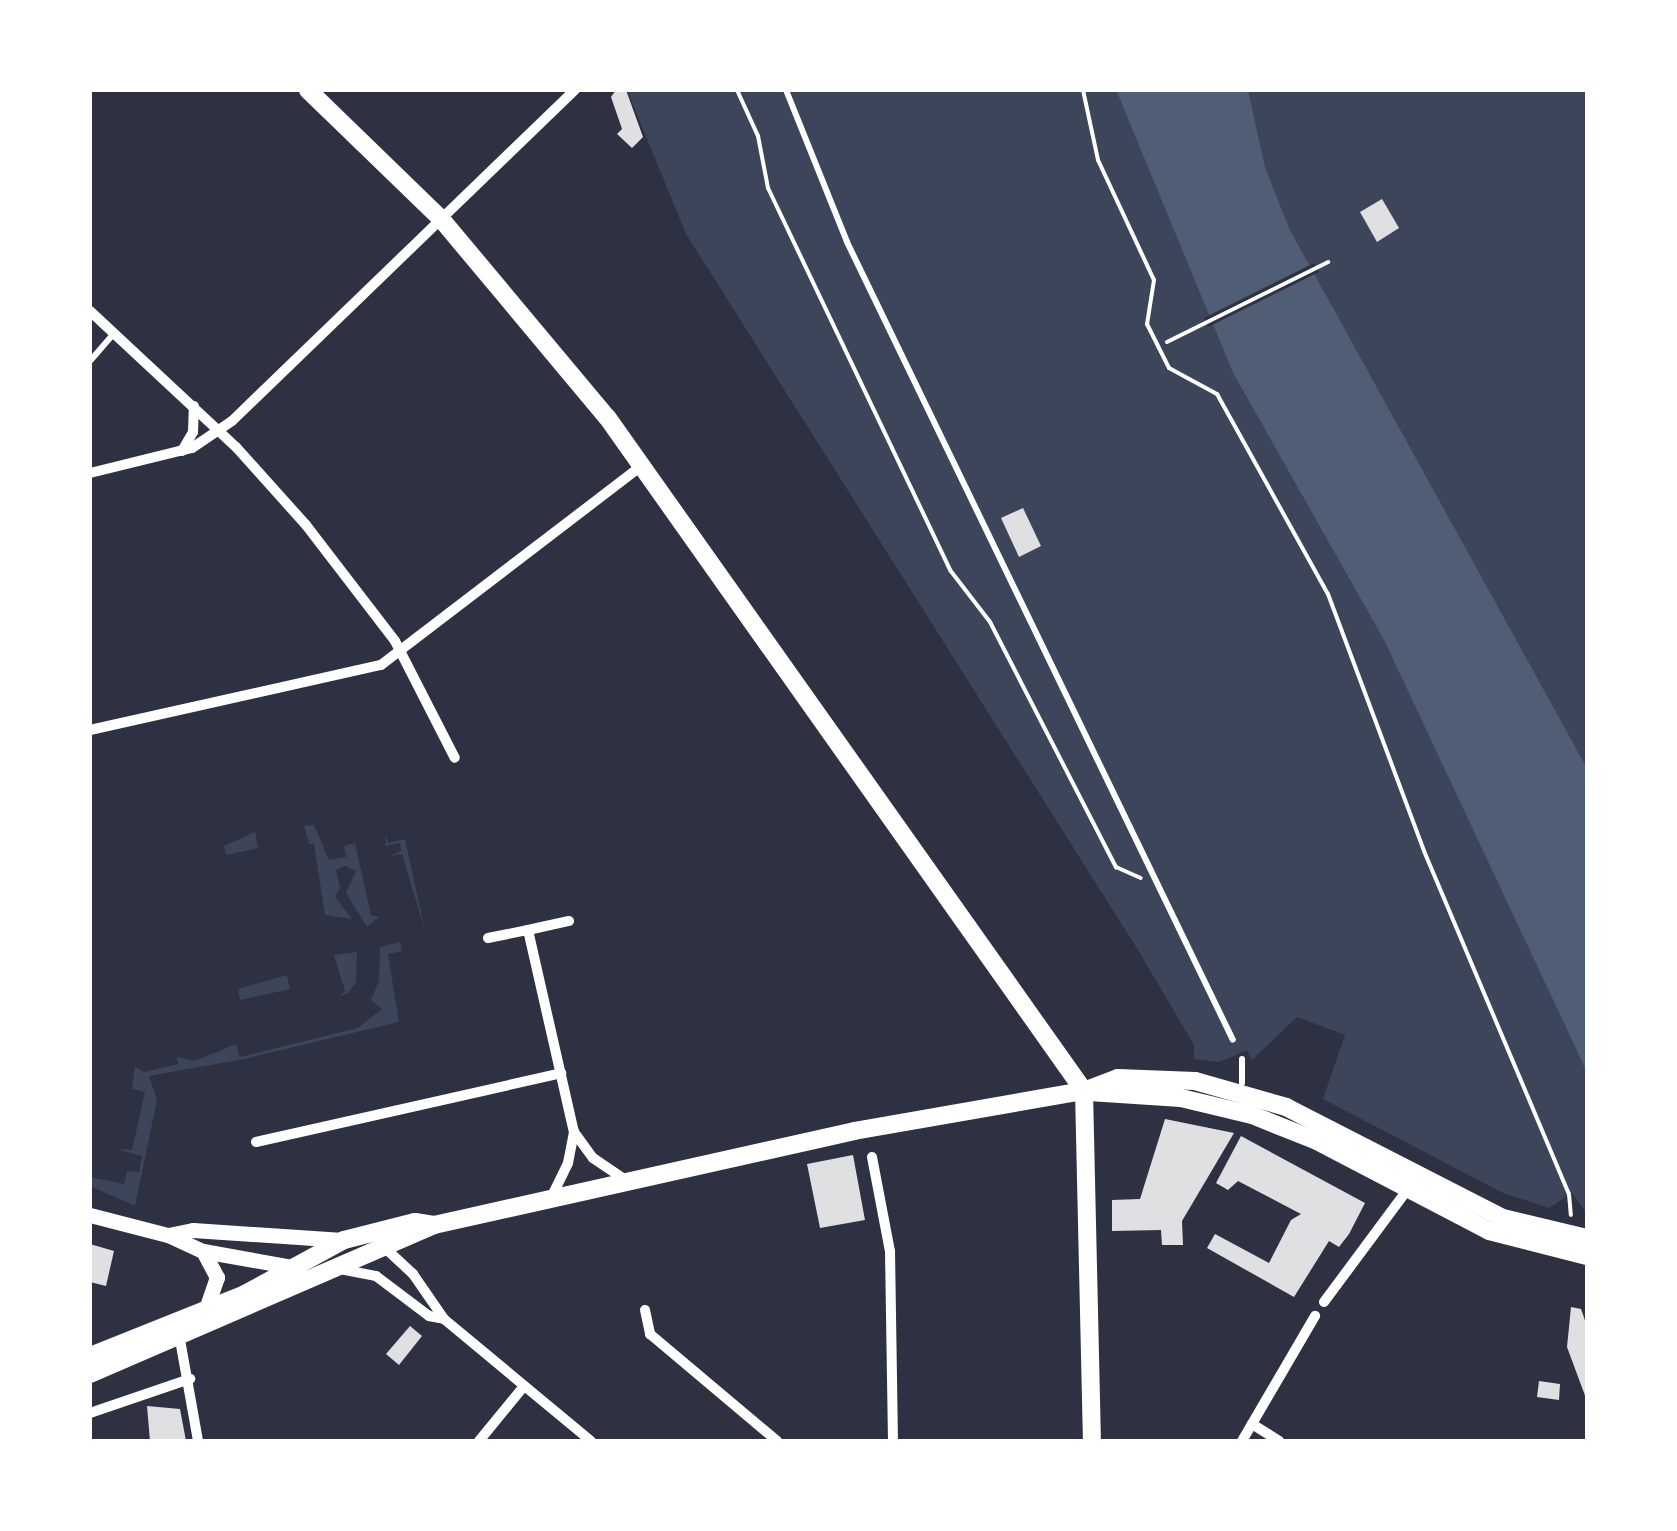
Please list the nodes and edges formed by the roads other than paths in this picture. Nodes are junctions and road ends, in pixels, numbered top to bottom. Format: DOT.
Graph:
graph roads {
  1 [pos="308,90"];
  2 [pos="575,90"];
  3 [pos="786,90"];
  4 [pos="442,220"];
  5 [pos="90,311"];
  6 [pos="114,334"];
  7 [pos="90,361"];
  8 [pos="194,406"];
  9 [pos="220,430"];
  10 [pos="182,452"];
  11 [pos="643,465"];
  12 [pos="90,473"];
  13 [pos="402,652"];
  14 [pos="90,730"];
  15 [pos="455,758"];
  16 [pos="569,921"];
  17 [pos="528,930"];
  18 [pos="488,938"];
  19 [pos="1234,1040"];
  20 [pos="1242,1059"];
  21 [pos="561,1073"];
  22 [pos="1242,1083"];
  23 [pos="1084,1091"];
  24 [pos="574,1132"];
  25 [pos="256,1142"];
  26 [pos="872,1157"];
  27 [pos="628,1181"];
  28 [pos="1408,1189"];
  29 [pos="551,1198"];
  30 [pos="90,1216"];
  31 [pos="434,1225"];
  32 [pos="168,1235"];
  33 [pos="1587,1238"];
  34 [pos="344,1240"];
  35 [pos="384,1247"];
  36 [pos="203,1251"];
  37 [pos="1587,1256"];
  38 [pos="294,1267"];
  39 [pos="337,1269"];
  40 [pos="1324,1302"];
  41 [pos="645,1310"];
  42 [pos="205,1311"];
  43 [pos="1315,1316"];
  44 [pos="444,1319"];
  45 [pos="178,1331"];
  46 [pos="90,1356"];
  47 [pos="90,1374"];
  48 [pos="190,1379"];
  49 [pos="524,1386"];
  50 [pos="90,1412"];
  51 [pos="1252,1424"];
  52 [pos="198,1441"];
  53 [pos="479,1441"];
  54 [pos="591,1441"];
  55 [pos="777,1441"];
  56 [pos="893,1441"];
  57 [pos="1092,1441"];
  58 [pos="1242,1441"];
  59 [pos="1279,1441"];
  1 -- 4 [label="main road"];
  2 -- 4 [label="street"];
  3 -- 19 [label="lane"];
  4 -- 9 [label="street"];
  4 -- 11 [label="main road"];
  5 -- 6 [label="street"];
  6 -- 7 [label="lane"];
  6 -- 8 [label="street"];
  8 -- 9 [label="street"];
  8 -- 10 [label="street"];
  9 -- 10 [label="street"];
  9 -- 13 [label="street"];
  10 -- 12 [label="street"];
  11 -- 13 [label="street"];
  11 -- 23 [label="main road"];
  13 -- 14 [label="street"];
  13 -- 15 [label="street"];
  16 -- 17 [label="street"];
  17 -- 18 [label="street"];
  17 -- 21 [label="street"];
  20 -- 22 [label="lane"];
  21 -- 24 [label="street"];
  21 -- 25 [label="street"];
  23 -- 27 [label="main road"];
  23 -- 28 [label="main road"];
  23 -- 33 [label="main road"];
  23 -- 57 [label="main road"];
  24 -- 27 [label="street"];
  24 -- 29 [label="street"];
  26 -- 56 [label="street"];
  27 -- 29 [label="main road"];
  28 -- 37 [label="main road"];
  28 -- 40 [label="street"];
  29 -- 31 [label="main road"];
  30 -- 32 [label="street"];
  31 -- 34 [label="main road"];
  31 -- 35 [label="main road"];
  32 -- 34 [label="street"];
  32 -- 36 [label="street"];
  34 -- 35 [label="street"];
  34 -- 38 [label="main road"];
  35 -- 39 [label="main road"];
  35 -- 44 [label="street"];
  36 -- 38 [label="street"];
  36 -- 42 [label="street"];
  38 -- 39 [label="street"];
  38 -- 42 [label="main road"];
  39 -- 44 [label="street"];
  39 -- 45 [label="main road"];
  41 -- 55 [label="street"];
  42 -- 45 [label="main road"];
  43 -- 51 [label="street"];
  44 -- 49 [label="street"];
  45 -- 46 [label="main road"];
  45 -- 47 [label="main road"];
  45 -- 48 [label="street"];
  48 -- 50 [label="street"];
  48 -- 52 [label="street"];
  49 -- 53 [label="street"];
  49 -- 54 [label="street"];
  51 -- 58 [label="street"];
  51 -- 59 [label="street"];
}
